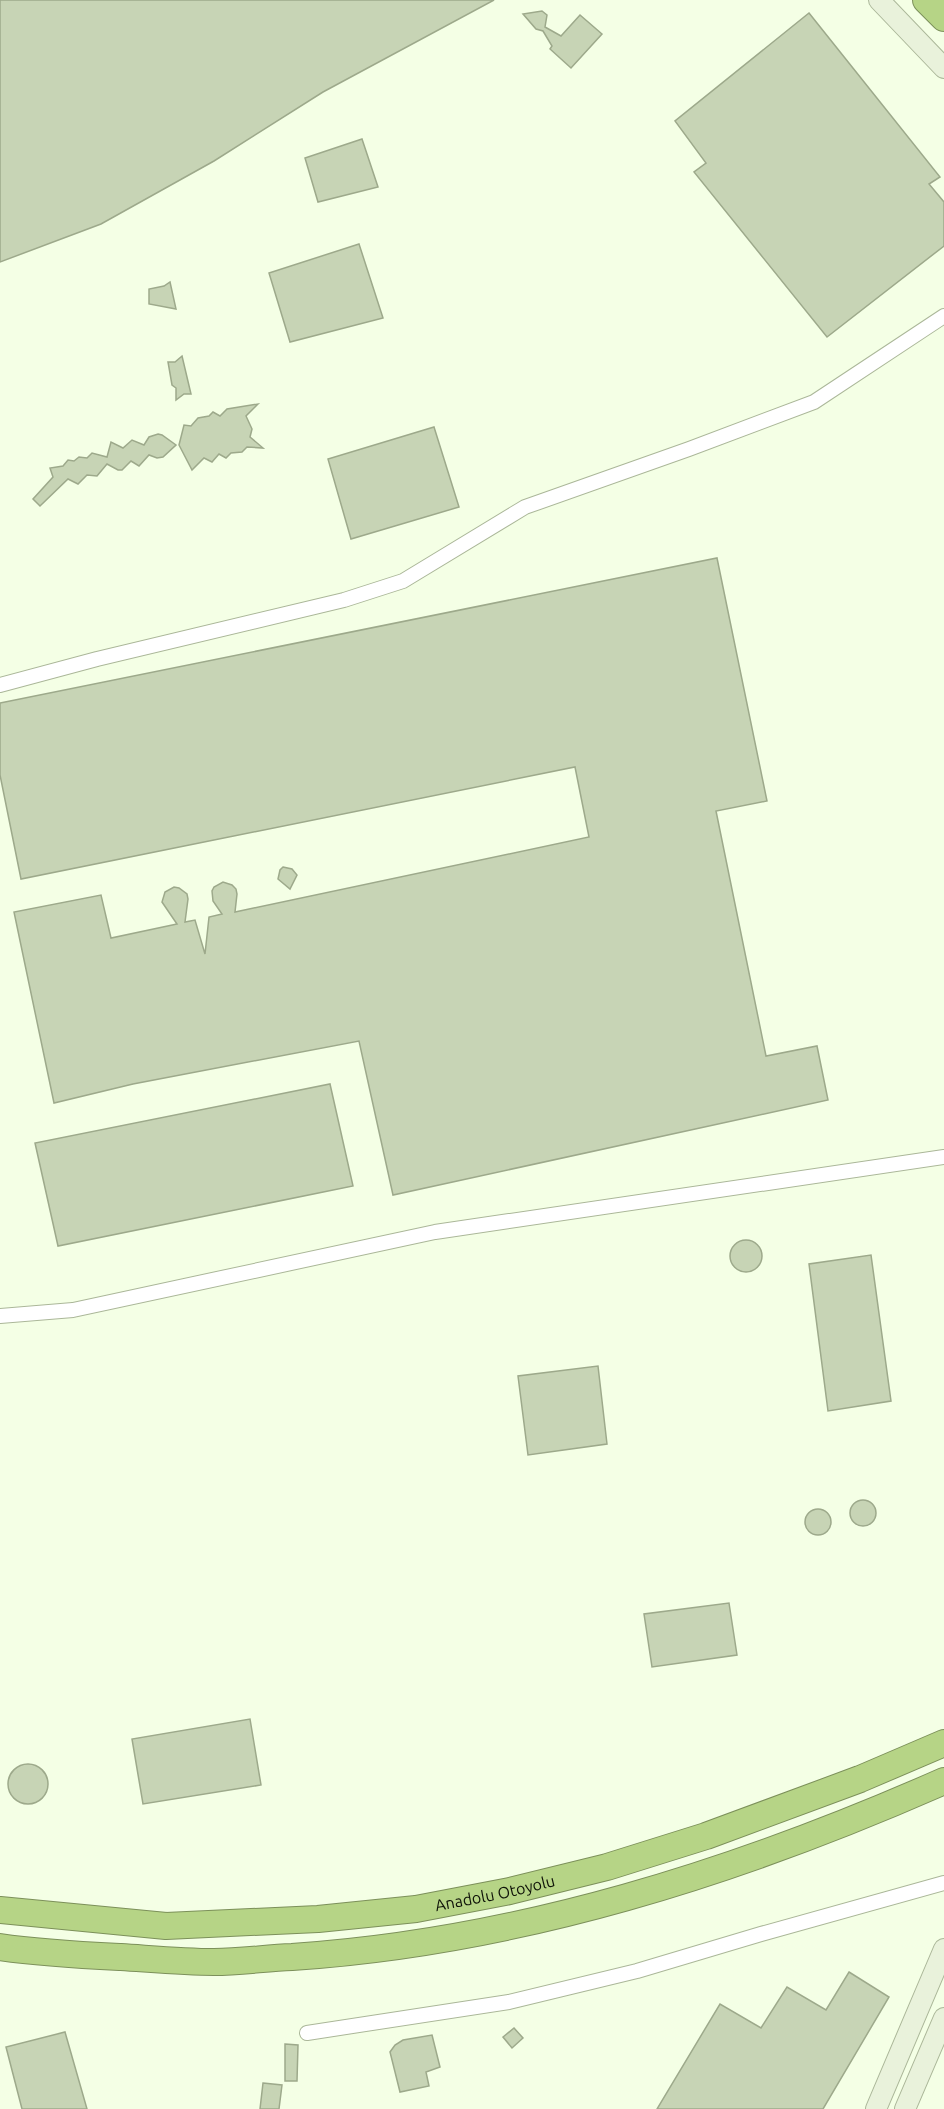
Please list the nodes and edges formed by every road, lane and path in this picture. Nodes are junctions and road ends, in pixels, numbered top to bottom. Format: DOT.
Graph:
graph roads {
  1 [pos="879,0"];
  2 [pos="926,0"];
  3 [pos="944,18"];
  4 [pos="944,68"];
  5 [pos="944,316"];
  6 [pos="0,685"];
  7 [pos="944,1157"];
  8 [pos="0,1316"];
  9 [pos="944,1743"];
  10 [pos="944,1781"];
  11 [pos="944,1883"];
  12 [pos="11,1912"];
  13 [pos="0,1947"];
  14 [pos="944,1949"];
  15 [pos="944,2018"];
  16 [pos="307,2033"];
  17 [pos="876,2109"];
  18 [pos="905,2109"];
  1 -- 4 [label="main road"];
  2 -- 3 [label="highway"];
  5 -- 6 [label="street"];
  7 -- 8 [label="street"];
  9 -- 12 [label="highway, Anadolu Otoyolu"];
  10 -- 13 [label="highway"];
  11 -- 16 [label="street"];
  14 -- 17 [label="main road"];
  15 -- 18 [label="main road"];
}
